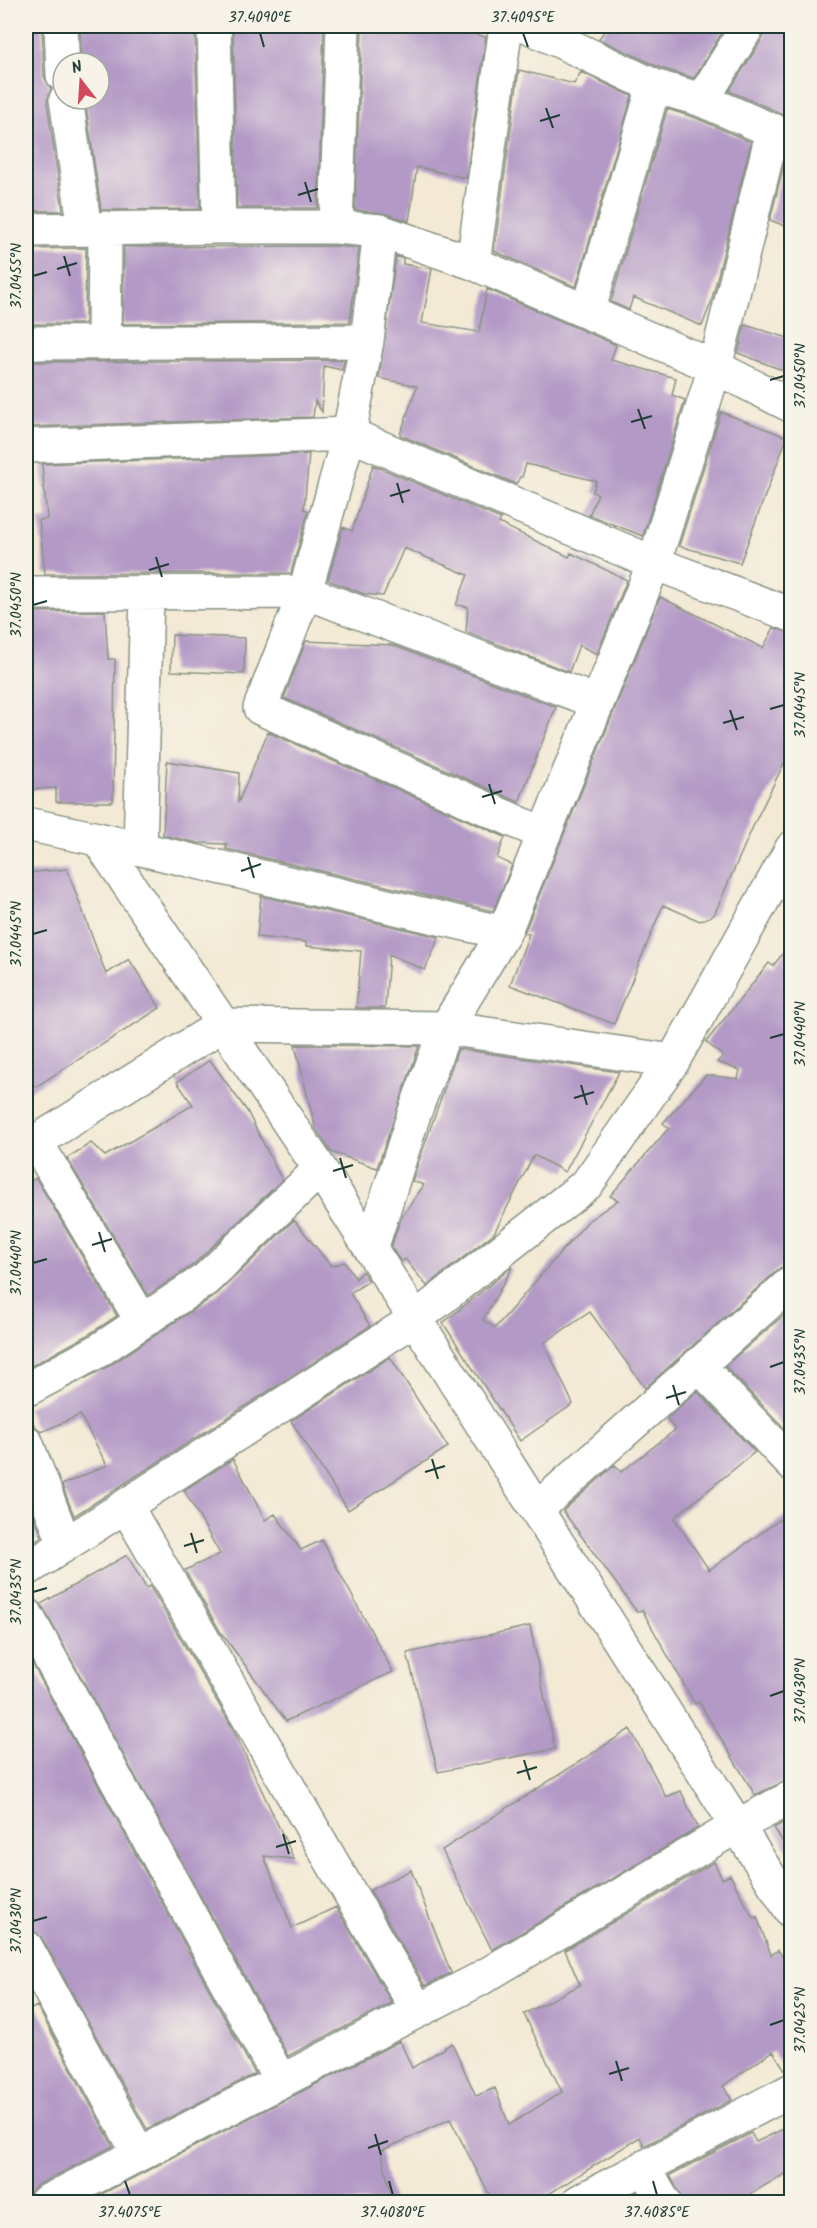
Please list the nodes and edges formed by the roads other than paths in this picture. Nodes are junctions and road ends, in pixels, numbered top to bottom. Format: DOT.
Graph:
graph roads {
  1 [pos="61,26"];
  2 [pos="214,26"];
  3 [pos="343,26"];
  4 [pos="506,26"];
  5 [pos="528,26"];
  6 [pos="748,26"];
  7 [pos="62,51"];
  8 [pos="654,86"];
  9 [pos="702,100"];
  10 [pos="69,111"];
  11 [pos="782,134"];
  12 [pos="219,226"];
  13 [pos="336,227"];
  14 [pos="95,229"];
  15 [pos="26,230"];
  16 [pos="380,231"];
  17 [pos="473,263"];
  18 [pos="588,312"];
  19 [pos="366,341"];
  20 [pos="26,343"];
  21 [pos="104,343"];
  22 [pos="715,367"];
  23 [pos="792,406"];
  24 [pos="349,434"];
  25 [pos="26,446"];
  26 [pos="654,563"];
  27 [pos="305,592"];
  28 [pos="26,593"];
  29 [pos="147,594"];
  30 [pos="792,615"];
  31 [pos="597,702"];
  32 [pos="26,824"];
  33 [pos="544,834"];
  34 [pos="98,839"];
  35 [pos="792,848"];
  36 [pos="140,849"];
  37 [pos="504,933"];
  38 [pos="222,1025"];
  39 [pos="446,1028"];
  40 [pos="673,1061"];
  41 [pos="31,1145"];
  42 [pos="320,1169"];
  43 [pos="371,1249"];
  44 [pos="792,1282"];
  45 [pos="416,1318"];
  46 [pos="142,1321"];
  47 [pos="698,1365"];
  48 [pos="26,1390"];
  49 [pos="26,1443"];
  50 [pos="792,1464"];
  51 [pos="126,1506"];
  52 [pos="537,1509"];
  53 [pos="64,1542"];
  54 [pos="26,1570"];
  55 [pos="26,1614"];
  56 [pos="792,1797"];
  57 [pos="737,1826"];
  58 [pos="792,1912"];
  59 [pos="26,1947"];
  60 [pos="418,2011"];
  61 [pos="281,2082"];
  62 [pos="792,2090"];
  63 [pos="139,2154"];
  64 [pos="644,2168"];
  65 [pos="46,2202"];
  66 [pos="578,2202"];
  67 [pos="664,2202"];
  1 -- 7 [label="street"];
  2 -- 12 [label="street"];
  3 -- 13 [label="street"];
  4 -- 17 [label="street"];
  5 -- 8 [label="street"];
  6 -- 9 [label="street"];
  8 -- 9 [label="street"];
  8 -- 18 [label="street"];
  9 -- 11 [label="street"];
  10 -- 14 [label="street"];
  11 -- 22 [label="street"];
  12 -- 13 [label="street"];
  12 -- 14 [label="street"];
  13 -- 16 [label="street"];
  14 -- 15 [label="street"];
  14 -- 21 [label="street"];
  16 -- 17 [label="street"];
  16 -- 19 [label="street"];
  17 -- 18 [label="street"];
  18 -- 22 [label="street"];
  19 -- 21 [label="street"];
  19 -- 24 [label="street"];
  20 -- 21 [label="street"];
  22 -- 23 [label="street"];
  22 -- 26 [label="street"];
  24 -- 25 [label="street"];
  24 -- 26 [label="street"];
  24 -- 27 [label="street"];
  26 -- 30 [label="street"];
  26 -- 31 [label="street"];
  27 -- 29 [label="street"];
  27 -- 31 [label="street"];
  27 -- 33 [label="street"];
  28 -- 29 [label="street"];
  29 -- 36 [label="street"];
  31 -- 33 [label="street"];
  32 -- 34 [label="street"];
  33 -- 37 [label="street"];
  34 -- 36 [label="street"];
  34 -- 38 [label="street"];
  35 -- 40 [label="street"];
  36 -- 37 [label="street"];
  37 -- 39 [label="street"];
  38 -- 39 [label="street"];
  38 -- 41 [label="street"];
  38 -- 42 [label="street"];
  39 -- 40 [label="street"];
  39 -- 43 [label="street"];
  40 -- 45 [label="street"];
  41 -- 46 [label="street"];
  42 -- 43 [label="street"];
  42 -- 46 [label="street"];
  43 -- 45 [label="street"];
  44 -- 47 [label="street"];
  45 -- 51 [label="street"];
  45 -- 52 [label="street"];
  46 -- 48 [label="street"];
  47 -- 50 [label="street"];
  47 -- 52 [label="street"];
  49 -- 53 [label="street"];
  51 -- 53 [label="street"];
  51 -- 60 [label="street"];
  52 -- 57 [label="street"];
  53 -- 54 [label="street"];
  55 -- 61 [label="street"];
  56 -- 57 [label="street"];
  57 -- 58 [label="street"];
  57 -- 60 [label="street"];
  59 -- 63 [label="street"];
  60 -- 61 [label="street"];
  61 -- 63 [label="street"];
  62 -- 64 [label="street"];
  63 -- 65 [label="street"];
  64 -- 66 [label="street"];
  64 -- 67 [label="street"];
}
